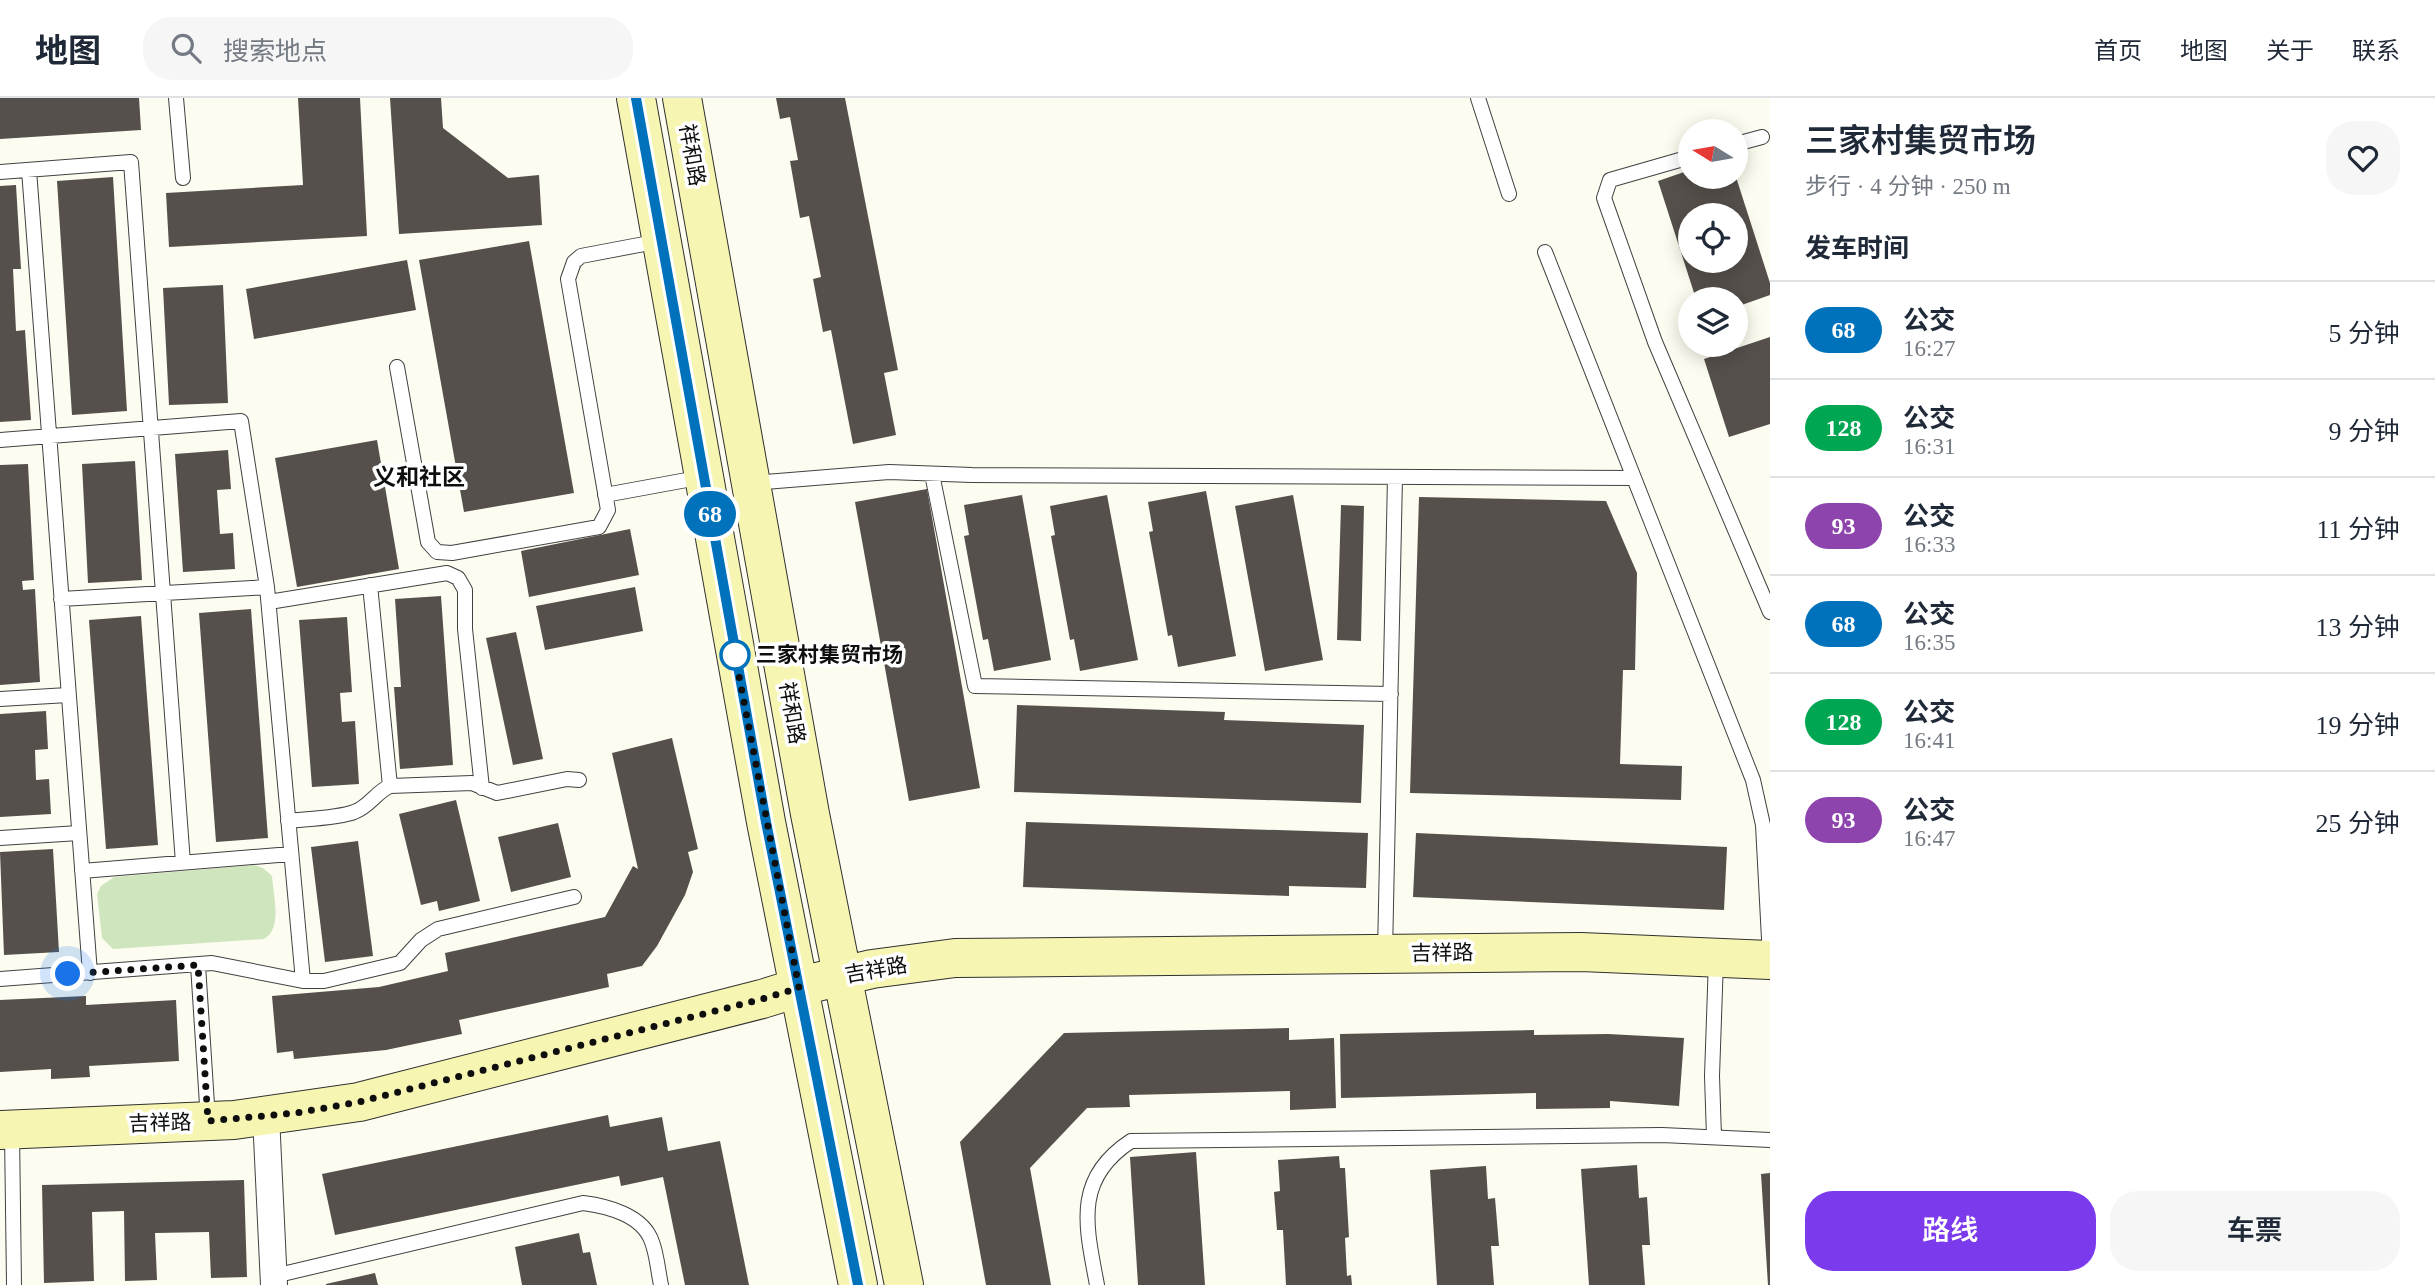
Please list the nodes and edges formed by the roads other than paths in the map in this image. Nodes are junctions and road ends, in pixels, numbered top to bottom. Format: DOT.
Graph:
graph roads {
  1 [pos="176,98"];
  2 [pos="636,98"];
  3 [pos="682,98"];
  4 [pos="1478,98"];
  5 [pos="1762,137"];
  6 [pos="1748,141"];
  7 [pos="1678,160"];
  8 [pos="29,170"];
  9 [pos="0,172"];
  10 [pos="183,178"];
  11 [pos="1508,194"];
  12 [pos="662,241"];
  13 [pos="1545,252"];
  14 [pos="397,368"];
  15 [pos="151,428"];
  16 [pos="49,436"];
  17 [pos="0,440"];
  18 [pos="932,474"];
  19 [pos="703,477"];
  20 [pos="1395,477"];
  21 [pos="1634,478"];
  22 [pos="750,483"];
  23 [pos="605,495"];
  24 [pos="370,585"];
  25 [pos="267,587"];
  26 [pos="163,593"];
  27 [pos="61,599"];
  28 [pos="268,602"];
  29 [pos="1770,612"];
  30 [pos="1391,694"];
  31 [pos="68,695"];
  32 [pos="0,699"];
  33 [pos="579,780"];
  34 [pos="390,786"];
  35 [pos="482,788"];
  36 [pos="288,821"];
  37 [pos="79,833"];
  38 [pos="0,838"];
  39 [pos="291,855"];
  40 [pos="183,863"];
  41 [pos="82,871"];
  42 [pos="574,897"];
  43 [pos="1385,954"];
  44 [pos="1716,957"];
  45 [pos="1770,960"];
  46 [pos="198,965"];
  47 [pos="90,973"];
  48 [pos="842,976"];
  49 [pos="0,979"];
  50 [pos="303,981"];
  51 [pos="799,988"];
  52 [pos="267,1116"];
  53 [pos="208,1121"];
  54 [pos="6,1130"];
  55 [pos="1714,1137"];
  56 [pos="1770,1140"];
  57 [pos="274,1280"];
  58 [pos="14,1285"];
  59 [pos="661,1285"];
  60 [pos="858,1285"];
  61 [pos="904,1285"];
  62 [pos="1097,1285"];
  1 -- 10 [label="lane"];
  2 -- 12 [label="main road"];
  3 -- 22 [label="main road, 祥和路"];
  4 -- 11 [label="lane"];
  5 -- 6 [label="lane"];
  7 -- 29 [label="lane"];
  8 -- 9 [label="lane"];
  8 -- 15 [label="lane"];
  8 -- 16 [label="lane"];
  12 -- 19 [label="main road"];
  12 -- 23 [label="lane"];
  13 -- 21 [label="lane"];
  14 -- 23 [label="lane"];
  15 -- 16 [label="lane"];
  15 -- 25 [label="lane"];
  15 -- 26 [label="lane"];
  16 -- 17 [label="lane"];
  16 -- 27 [label="lane"];
  18 -- 20 [label="lane"];
  18 -- 22 [label="lane"];
  18 -- 30 [label="lane"];
  19 -- 23 [label="lane"];
  19 -- 51 [label="main road"];
  20 -- 21 [label="lane"];
  20 -- 30 [label="lane"];
  21 -- 45 [label="lane"];
  22 -- 48 [label="main road, 祥和路"];
  24 -- 28 [label="lane"];
  24 -- 34 [label="lane"];
  24 -- 35 [label="lane"];
  25 -- 26 [label="lane"];
  25 -- 28 [label="lane"];
  26 -- 27 [label="lane"];
  26 -- 40 [label="lane"];
  27 -- 31 [label="lane"];
  28 -- 36 [label="lane"];
  30 -- 43 [label="lane"];
  31 -- 32 [label="lane"];
  31 -- 37 [label="lane"];
  33 -- 35 [label="lane"];
  34 -- 35 [label="lane"];
  34 -- 36 [label="lane"];
  36 -- 39 [label="lane"];
  37 -- 38 [label="lane"];
  37 -- 41 [label="lane"];
  39 -- 40 [label="lane"];
  39 -- 50 [label="lane"];
  40 -- 41 [label="lane"];
  41 -- 47 [label="lane"];
  42 -- 50 [label="lane"];
  43 -- 44 [label="main road, 吉祥路"];
  43 -- 48 [label="main road, 吉祥路"];
  44 -- 45 [label="main road, 吉祥路"];
  44 -- 55 [label="lane"];
  46 -- 47 [label="lane"];
  46 -- 50 [label="lane"];
  46 -- 53 [label="lane"];
  47 -- 49 [label="lane"];
  48 -- 51 [label="main road, 吉祥路"];
  48 -- 61 [label="main road, 祥和路"];
  51 -- 52 [label="main road, 吉祥路"];
  51 -- 60 [label="main road"];
  52 -- 53 [label="main road, 吉祥路"];
  52 -- 57 [label="street"];
  53 -- 54 [label="main road, 吉祥路"];
  54 -- 58 [label="lane"];
  55 -- 56 [label="lane"];
  55 -- 62 [label="lane"];
  57 -- 59 [label="lane"];
}
